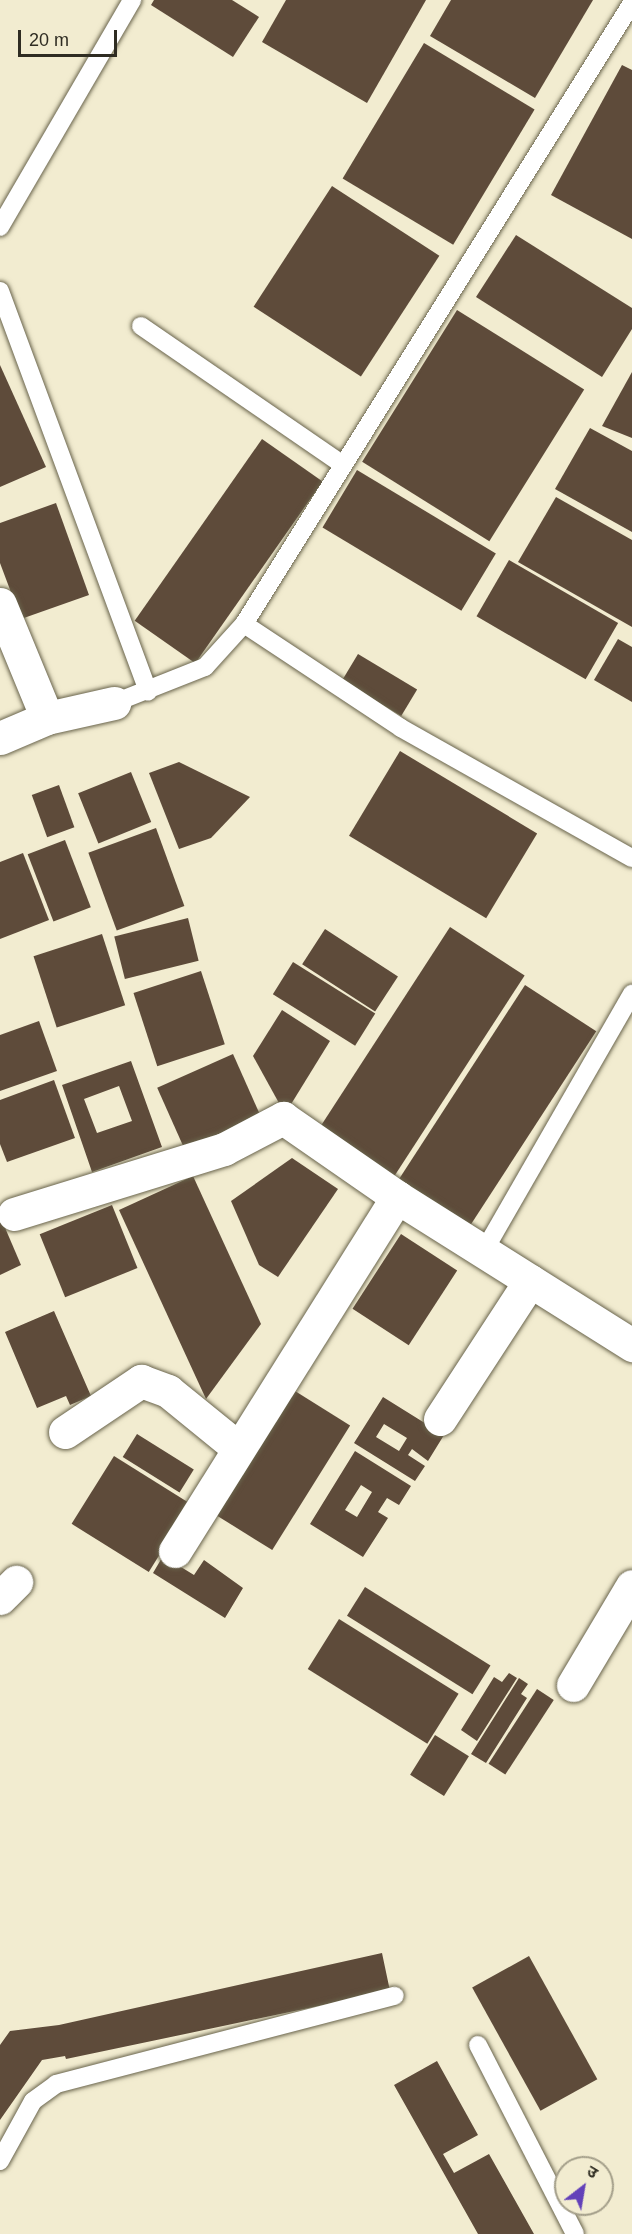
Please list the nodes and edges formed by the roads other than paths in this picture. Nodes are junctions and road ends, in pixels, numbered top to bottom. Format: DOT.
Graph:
graph roads {
  1 [pos="132,0"];
  2 [pos="632,3"];
  3 [pos="0,227"];
  4 [pos="0,291"];
  5 [pos="141,326"];
  6 [pos="343,465"];
  7 [pos="0,604"];
  8 [pos="244,624"];
  9 [pos="148,691"];
  10 [pos="114,703"];
  11 [pos="47,718"];
  12 [pos="0,738"];
  13 [pos="632,858"];
  14 [pos="632,994"];
  15 [pos="397,1197"];
  16 [pos="14,1214"];
  17 [pos="484,1251"];
  18 [pos="530,1281"];
  19 [pos="632,1345"];
  20 [pos="440,1419"];
  21 [pos="65,1432"];
  22 [pos="237,1447"];
  23 [pos="175,1551"];
  24 [pos="632,1586"];
  25 [pos="573,1685"];
  26 [pos="395,1996"];
  27 [pos="478,2045"];
  28 [pos="0,2161"];
  29 [pos="575,2234"];
  1 -- 3 [label="lane"];
  2 -- 6 [label="lane"];
  4 -- 9 [label="lane"];
  5 -- 6 [label="lane"];
  6 -- 8 [label="lane"];
  7 -- 11 [label="street"];
  8 -- 9 [label="lane"];
  8 -- 13 [label="lane"];
  9 -- 10 [label="lane"];
  10 -- 11 [label="street"];
  11 -- 12 [label="street"];
  14 -- 17 [label="lane"];
  15 -- 16 [label="street"];
  15 -- 17 [label="street"];
  15 -- 22 [label="street"];
  17 -- 18 [label="street"];
  18 -- 19 [label="street"];
  18 -- 20 [label="street"];
  21 -- 22 [label="street"];
  22 -- 23 [label="street"];
  24 -- 25 [label="street"];
  26 -- 28 [label="lane"];
  27 -- 29 [label="lane"];
}
